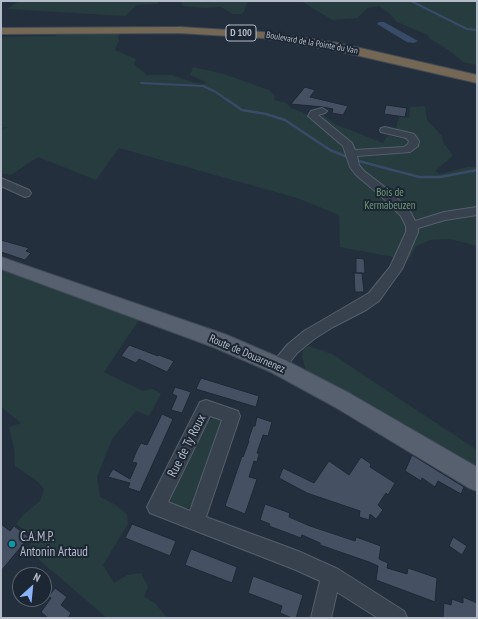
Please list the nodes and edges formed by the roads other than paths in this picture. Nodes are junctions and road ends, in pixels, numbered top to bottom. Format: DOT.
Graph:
graph roads {
  1 [pos="1,25"];
  2 [pos="1,31"];
  3 [pos="477,72"];
  4 [pos="477,79"];
  5 [pos="322,111"];
  6 [pos="385,130"];
  7 [pos="351,157"];
  8 [pos="1,182"];
  9 [pos="25,192"];
  10 [pos="477,211"];
  11 [pos="412,226"];
  12 [pos="1,263"];
  13 [pos="278,366"];
  14 [pos="477,480"];
  15 [pos="195,522"];
  16 [pos="331,576"];
  17 [pos="322,618"];
  18 [pos="397,618"];
  1 -- 3 [label="highway, Boulevard de la Pointe du Van / D 100"];
  2 -- 4 [label="highway, Boulevard de la Pointe du Van / D 100"];
  5 -- 7 [label="street"];
  6 -- 7 [label="street"];
  7 -- 11 [label="street"];
  8 -- 9 [label="street"];
  10 -- 11 [label="street"];
  11 -- 13 [label="street"];
  12 -- 13 [label="main road, Route de Douarnenez"];
  13 -- 14 [label="main road, Route de Douarnenez"];
  15 -- 15 [label="street, Rue de Ty Roux"];
  15 -- 16 [label="street, Rue de Ty Roux"];
  16 -- 17 [label="street"];
  16 -- 18 [label="street, Rue de Ty Roux"];
}
